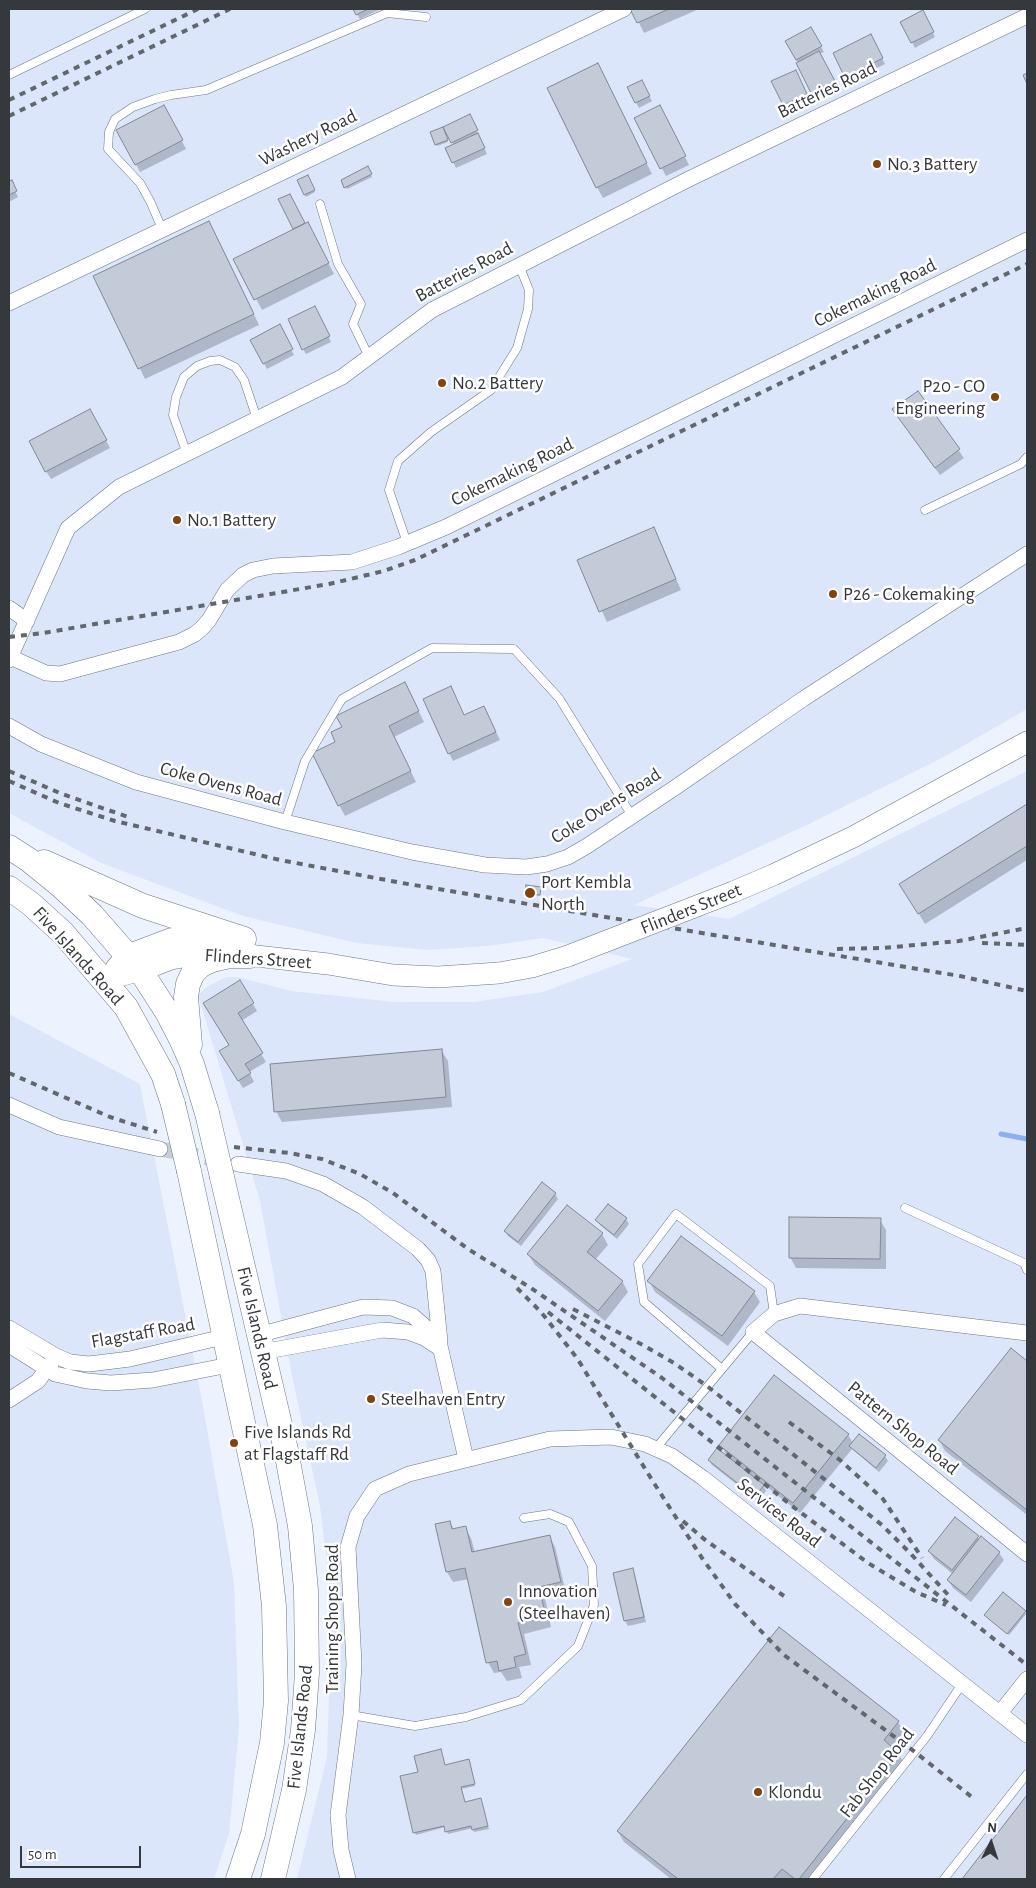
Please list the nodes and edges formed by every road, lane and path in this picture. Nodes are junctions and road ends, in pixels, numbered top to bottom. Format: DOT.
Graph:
graph roads {
  1 [pos="145,9"];
  2 [pos="624,9"];
  3 [pos="1027,16"];
  4 [pos="426,17"];
  5 [pos="9,75"];
  6 [pos="320,204"];
  7 [pos="162,230"];
  8 [pos="1027,240"];
  9 [pos="519,265"];
  10 [pos="9,302"];
  11 [pos="369,357"];
  12 [pos="257,419"];
  13 [pos="187,454"];
  14 [pos="1027,457"];
  15 [pos="925,510"];
  16 [pos="407,543"];
  17 [pos="1027,554"];
  18 [pos="9,608"];
  19 [pos="28,620"];
  20 [pos="10,659"];
  21 [pos="9,726"];
  22 [pos="1027,742"];
  23 [pos="632,816"];
  24 [pos="285,822"];
  25 [pos="9,846"];
  26 [pos="9,888"];
  27 [pos="247,948"];
  28 [pos="134,963"];
  29 [pos="104,980"];
  30 [pos="192,1064"];
  31 [pos="9,1105"];
  32 [pos="160,1149"];
  33 [pos="230,1170"];
  34 [pos="905,1208"];
  35 [pos="1027,1270"];
  36 [pos="774,1314"];
  37 [pos="9,1328"];
  38 [pos="753,1332"];
  39 [pos="1027,1333"];
  40 [pos="223,1337"];
  41 [pos="260,1344"];
  42 [pos="9,1345"];
  43 [pos="442,1353"];
  44 [pos="56,1356"];
  45 [pos="229,1365"];
  46 [pos="47,1369"];
  47 [pos="722,1369"];
  48 [pos="9,1400"];
  49 [pos="656,1448"];
  50 [pos="466,1459"];
  51 [pos="524,1518"];
  52 [pos="1027,1554"];
  53 [pos="1027,1679"];
  54 [pos="962,1684"];
  55 [pos="1000,1713"];
  56 [pos="351,1715"];
  57 [pos="1027,1735"];
  58 [pos="1027,1774"];
  59 [pos="238,1879"];
  60 [pos="273,1879"];
  61 [pos="348,1879"];
  62 [pos="814,1879"];
  63 [pos="944,1879"];
  1 -- 5 [label="lane"];
  2 -- 7 [label="street, Washery Road"];
  3 -- 9 [label="street, Batteries Road"];
  4 -- 7 [label="lane"];
  6 -- 11 [label="lane"];
  7 -- 10 [label="street, Washery Road"];
  8 -- 16 [label="street, Cokemaking Road"];
  9 -- 11 [label="street, Batteries Road"];
  9 -- 16 [label="lane"];
  11 -- 12 [label="street, Batteries Road"];
  12 -- 13 [label="street, Batteries Road"];
  12 -- 13 [label="lane"];
  13 -- 19 [label="street, Batteries Road"];
  14 -- 15 [label="lane"];
  16 -- 20 [label="street, Cokemaking Road"];
  17 -- 23 [label="street, Coke Ovens Road"];
  18 -- 19 [label="street"];
  19 -- 20 [label="street, Batteries Road"];
  21 -- 24 [label="street, Coke Ovens Road"];
  22 -- 27 [label="street, Flinders Street, bridge"];
  23 -- 24 [label="street, Coke Ovens Road"];
  23 -- 24 [label="lane"];
  25 -- 27 [label="main road"];
  25 -- 28 [label="main road, Five Islands Road"];
  26 -- 29 [label="main road, Five Islands Road"];
  27 -- 28 [label="street, Flinders Street"];
  27 -- 30 [label="main road"];
  28 -- 29 [label="street, Flinders Street"];
  28 -- 30 [label="main road, Five Islands Road"];
  29 -- 40 [label="main road, Five Islands Road, bridge"];
  30 -- 33 [label="main road, Five Islands Road, bridge"];
  31 -- 32 [label="street"];
  33 -- 41 [label="main road, Five Islands Road"];
  33 -- 43 [label="street"];
  34 -- 35 [label="lane"];
  36 -- 38 [label="street"];
  36 -- 39 [label="street"];
  36 -- 47 [label="lane"];
  37 -- 44 [label="street, Flagstaff Road"];
  38 -- 47 [label="lane"];
  38 -- 52 [label="street, Pattern Shop Road"];
  40 -- 44 [label="street, Flagstaff Road"];
  40 -- 45 [label="main road, Five Islands Road"];
  41 -- 43 [label="street"];
  41 -- 43 [label="street"];
  41 -- 60 [label="main road, Five Islands Road"];
  42 -- 46 [label="street, Flagstaff Road"];
  43 -- 50 [label="street"];
  44 -- 46 [label="street"];
  45 -- 46 [label="street, Flagstaff Road"];
  45 -- 59 [label="main road, Five Islands Road"];
  46 -- 48 [label="street"];
  47 -- 49 [label="lane"];
  49 -- 50 [label="street, Services Road"];
  49 -- 54 [label="street, Services Road"];
  50 -- 56 [label="street, Training Shops Road"];
  51 -- 56 [label="lane"];
  53 -- 55 [label="street"];
  54 -- 55 [label="street, Services Road"];
  54 -- 62 [label="lane, Fab Shop Road"];
  55 -- 57 [label="street, Services Road"];
  56 -- 61 [label="street, Training Shops Road"];
  58 -- 63 [label="lane"];
}
